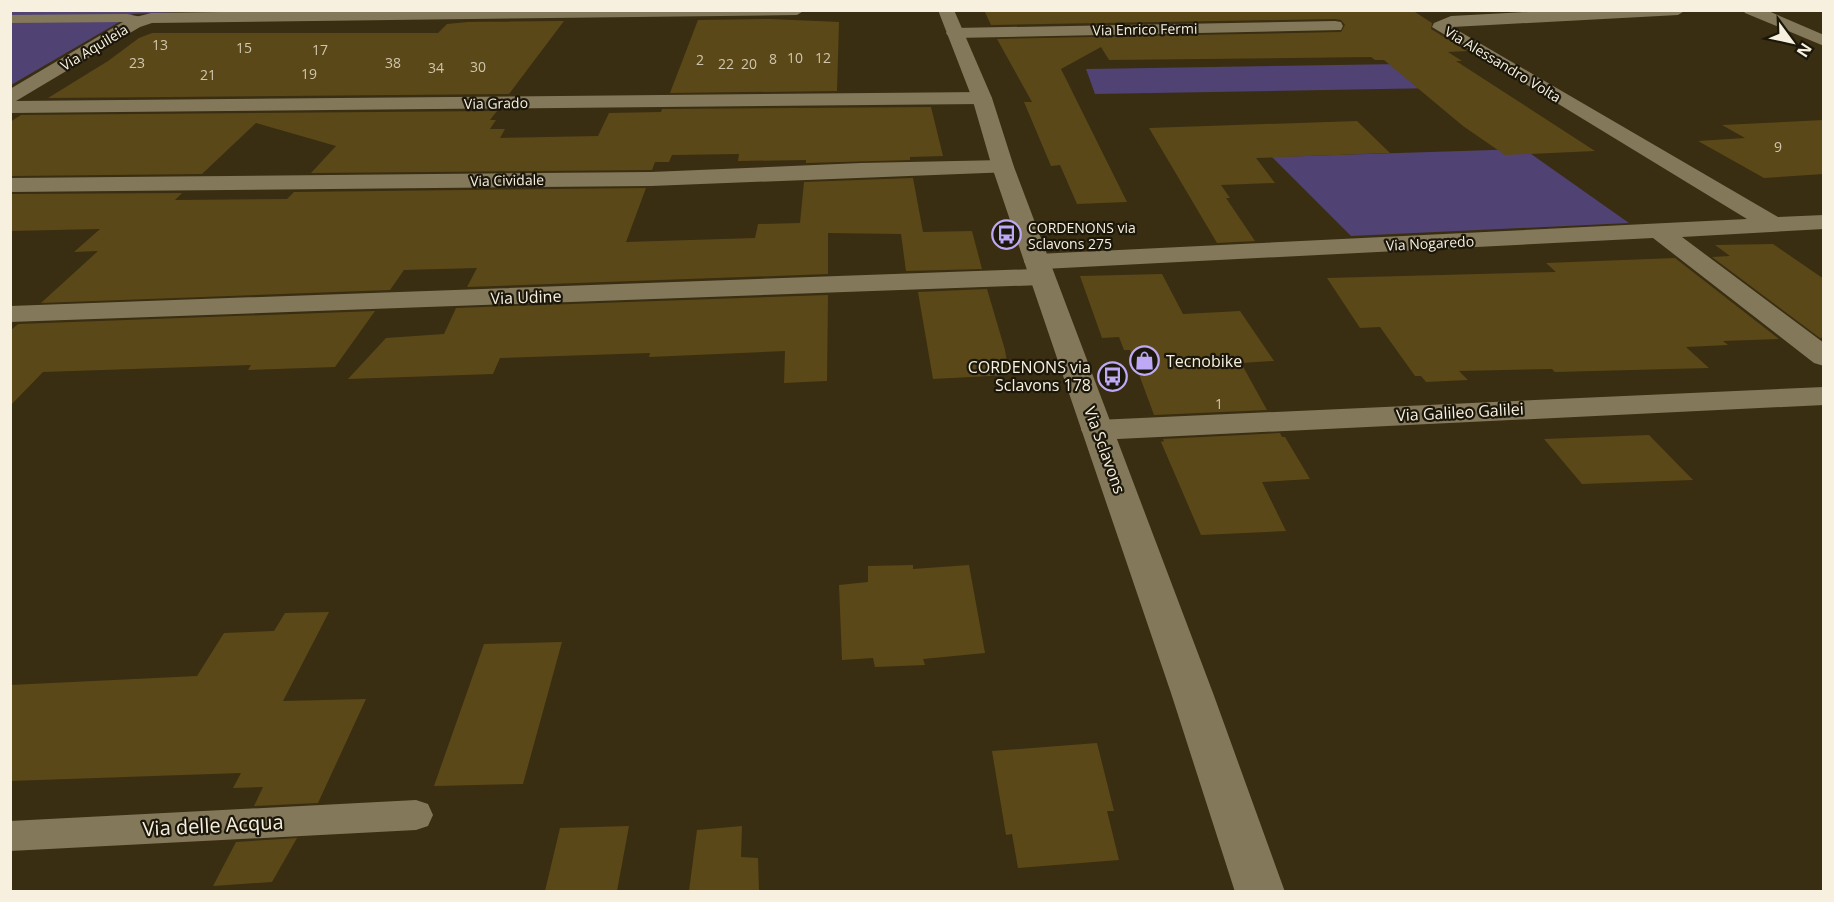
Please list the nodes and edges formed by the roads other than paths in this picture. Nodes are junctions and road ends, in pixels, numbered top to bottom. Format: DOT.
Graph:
graph roads {
  1 [pos="797,10"];
  2 [pos="1678,10"];
  3 [pos="1751,10"];
  4 [pos="10,19"];
  5 [pos="142,21"];
  6 [pos="950,22"];
  7 [pos="1335,26"];
  8 [pos="1824,41"];
  9 [pos="10,97"];
  10 [pos="982,98"];
  11 [pos="10,106"];
  12 [pos="1003,167"];
  13 [pos="10,185"];
  14 [pos="1824,222"];
  15 [pos="1773,224"];
  16 [pos="1659,231"];
  17 [pos="1040,270"];
  18 [pos="10,314"];
  19 [pos="1824,357"];
  20 [pos="1824,396"];
  21 [pos="1097,430"];
  22 [pos="416,815"];
  23 [pos="10,836"];
  24 [pos="1260,891"];
  1 -- 5 [label="street, Via Aquileia"];
  2 -- 15 [label="street, Via Alessandro Volta"];
  3 -- 8 [label="street"];
  4 -- 5 [label="lane"];
  5 -- 9 [label="street, Via Aquileia"];
  6 -- 7 [label="street, Via Enrico Fermi"];
  6 -- 10 [label="street, Via Sclavons"];
  10 -- 11 [label="street, Via Grado"];
  10 -- 12 [label="street, Via Sclavons"];
  12 -- 13 [label="street, Via Cividale"];
  12 -- 17 [label="street, Via Sclavons"];
  14 -- 15 [label="street, Via Nogaredo"];
  15 -- 16 [label="street, Via Nogaredo"];
  16 -- 17 [label="street, Via Nogaredo"];
  16 -- 19 [label="street"];
  17 -- 18 [label="street, Via Udine"];
  17 -- 21 [label="street, Via Sclavons"];
  20 -- 21 [label="street, Via Galileo Galilei"];
  21 -- 24 [label="street, Via Sclavons"];
  22 -- 23 [label="lane, Via delle Acqua"];
}
